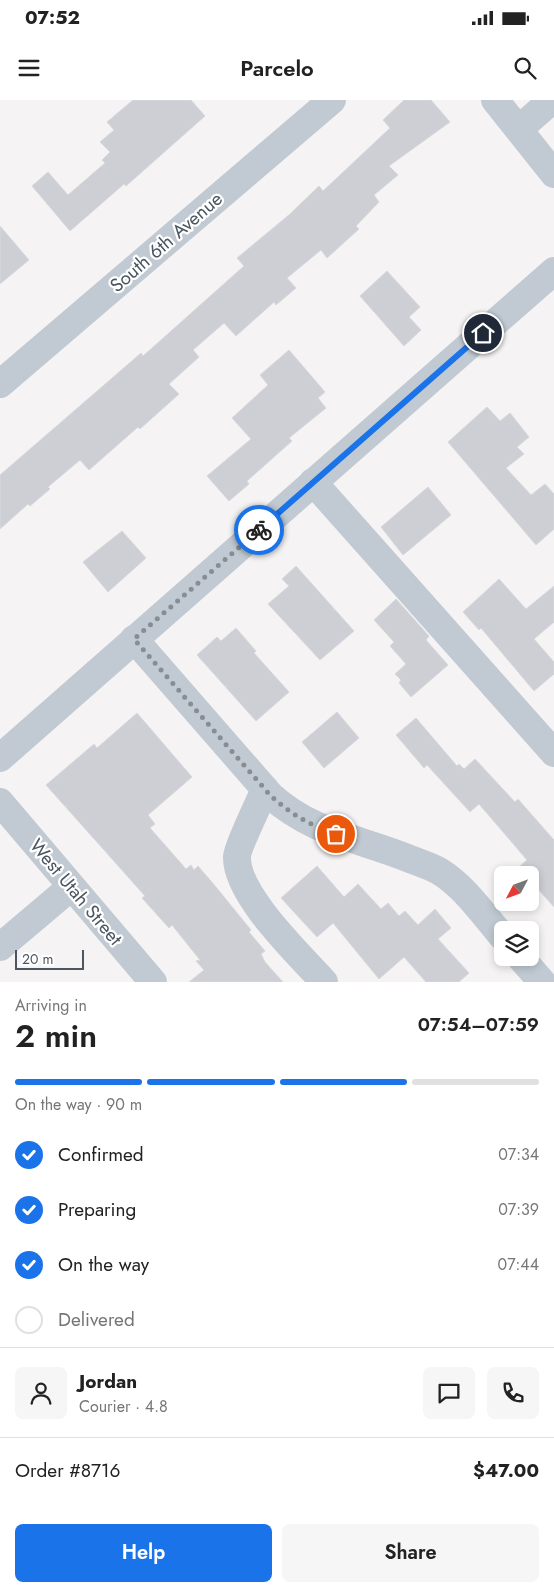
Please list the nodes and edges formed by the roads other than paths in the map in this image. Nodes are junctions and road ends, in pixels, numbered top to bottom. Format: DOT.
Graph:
graph roads {
  1 [pos="332,100"];
  2 [pos="495,100"];
  3 [pos="552,100"];
  4 [pos="519,129"];
  5 [pos="554,174"];
  6 [pos="554,271"];
  7 [pos="0,384"];
  8 [pos="313,482"];
  9 [pos="134,639"];
  10 [pos="554,753"];
  11 [pos="0,758"];
  12 [pos="265,789"];
  13 [pos="0,802"];
  14 [pos="71,887"];
  15 [pos="494,927"];
  16 [pos="0,948"];
  17 [pos="528,966"];
  18 [pos="153,982"];
  19 [pos="324,982"];
  20 [pos="542,982"];
  1 -- 7 [label="street, South 6th Avenue"];
  2 -- 4 [label="street"];
  3 -- 4 [label="street"];
  4 -- 5 [label="street"];
  6 -- 8 [label="street"];
  8 -- 9 [label="street"];
  8 -- 10 [label="street"];
  9 -- 11 [label="street"];
  9 -- 12 [label="street"];
  12 -- 15 [label="street"];
  12 -- 19 [label="street"];
  13 -- 14 [label="street, West Utah Street"];
  14 -- 16 [label="street"];
  14 -- 18 [label="street, West Utah Street"];
  17 -- 20 [label="street"];
}
